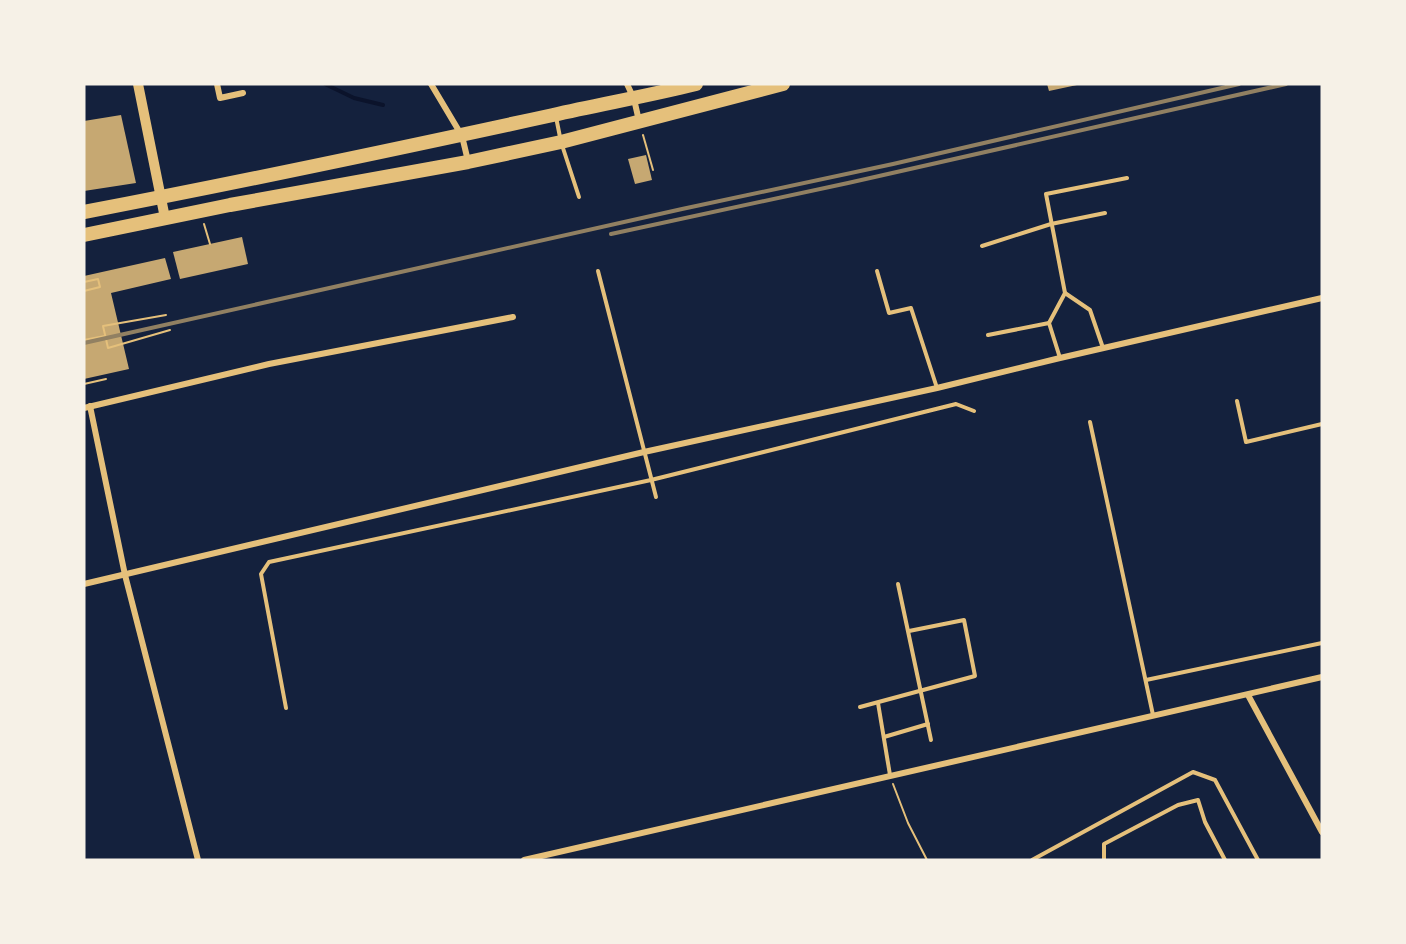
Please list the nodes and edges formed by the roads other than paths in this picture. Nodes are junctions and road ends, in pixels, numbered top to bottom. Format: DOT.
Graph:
graph roads {
  1 [pos="138,84"];
  2 [pos="217,84"];
  3 [pos="431,84"];
  4 [pos="627,84"];
  5 [pos="696,84"];
  6 [pos="783,84"];
  7 [pos="769,86"];
  8 [pos="243,93"];
  9 [pos="634,99"];
  10 [pos="555,114"];
  11 [pos="639,121"];
  12 [pos="462,136"];
  13 [pos="561,142"];
  14 [pos="468,162"];
  15 [pos="1127,178"];
  16 [pos="161,197"];
  17 [pos="579,197"];
  18 [pos="84,212"];
  19 [pos="1106,213"];
  20 [pos="165,218"];
  21 [pos="1051,224"];
  22 [pos="84,235"];
  23 [pos="982,246"];
  24 [pos="877,271"];
  25 [pos="598,272"];
  26 [pos="1065,292"];
  27 [pos="1322,298"];
  28 [pos="513,317"];
  29 [pos="1049,323"];
  30 [pos="988,335"];
  31 [pos="1103,348"];
  32 [pos="1060,358"];
  33 [pos="937,388"];
  34 [pos="1237,401"];
  35 [pos="87,407"];
  36 [pos="974,411"];
  37 [pos="1090,422"];
  38 [pos="1322,424"];
  39 [pos="644,452"];
  40 [pos="651,480"];
  41 [pos="656,497"];
  42 [pos="125,575"];
  43 [pos="84,584"];
  44 [pos="898,584"];
  45 [pos="909,631"];
  46 [pos="1322,643"];
  47 [pos="1322,677"];
  48 [pos="1146,680"];
  49 [pos="922,691"];
  50 [pos="1248,695"];
  51 [pos="878,703"];
  52 [pos="861,707"];
  53 [pos="286,708"];
  54 [pos="1154,716"];
  55 [pos="928,724"];
  56 [pos="884,737"];
  57 [pos="931,740"];
  58 [pos="890,775"];
  59 [pos="1322,832"];
  60 [pos="198,860"];
  61 [pos="524,860"];
  62 [pos="1032,860"];
  63 [pos="1104,860"];
  64 [pos="1225,860"];
  65 [pos="1258,860"];
  1 -- 16 [label="street"];
  2 -- 8 [label="street"];
  3 -- 12 [label="street"];
  4 -- 9 [label="street"];
  5 -- 9 [label="main road"];
  6 -- 7 [label="main road"];
  7 -- 11 [label="main road"];
  9 -- 10 [label="main road"];
  9 -- 11 [label="street"];
  10 -- 12 [label="main road"];
  10 -- 13 [label="lane"];
  11 -- 13 [label="main road"];
  12 -- 14 [label="street"];
  12 -- 16 [label="main road"];
  13 -- 14 [label="main road"];
  13 -- 17 [label="lane"];
  14 -- 20 [label="main road"];
  15 -- 21 [label="lane"];
  16 -- 18 [label="main road"];
  16 -- 20 [label="street"];
  19 -- 21 [label="lane"];
  20 -- 22 [label="main road"];
  21 -- 23 [label="lane"];
  21 -- 26 [label="lane"];
  24 -- 33 [label="lane"];
  25 -- 39 [label="lane"];
  26 -- 29 [label="lane"];
  26 -- 31 [label="lane"];
  27 -- 31 [label="street"];
  28 -- 35 [label="street"];
  29 -- 30 [label="lane"];
  29 -- 32 [label="lane"];
  31 -- 32 [label="street"];
  32 -- 33 [label="street"];
  33 -- 39 [label="street"];
  34 -- 38 [label="lane"];
  35 -- 42 [label="street"];
  36 -- 40 [label="lane"];
  37 -- 48 [label="lane"];
  39 -- 40 [label="lane"];
  39 -- 42 [label="street"];
  40 -- 41 [label="lane"];
  40 -- 53 [label="lane"];
  42 -- 43 [label="street"];
  42 -- 60 [label="street"];
  44 -- 45 [label="lane"];
  45 -- 49 [label="lane"];
  45 -- 49 [label="lane"];
  46 -- 48 [label="lane"];
  47 -- 50 [label="street"];
  48 -- 54 [label="lane"];
  49 -- 51 [label="lane"];
  49 -- 55 [label="lane"];
  50 -- 54 [label="street"];
  50 -- 59 [label="street"];
  51 -- 52 [label="lane"];
  51 -- 56 [label="lane"];
  54 -- 58 [label="street"];
  55 -- 56 [label="lane"];
  55 -- 57 [label="lane"];
  56 -- 58 [label="lane"];
  58 -- 61 [label="street"];
  62 -- 65 [label="lane"];
  63 -- 64 [label="lane"];
}
